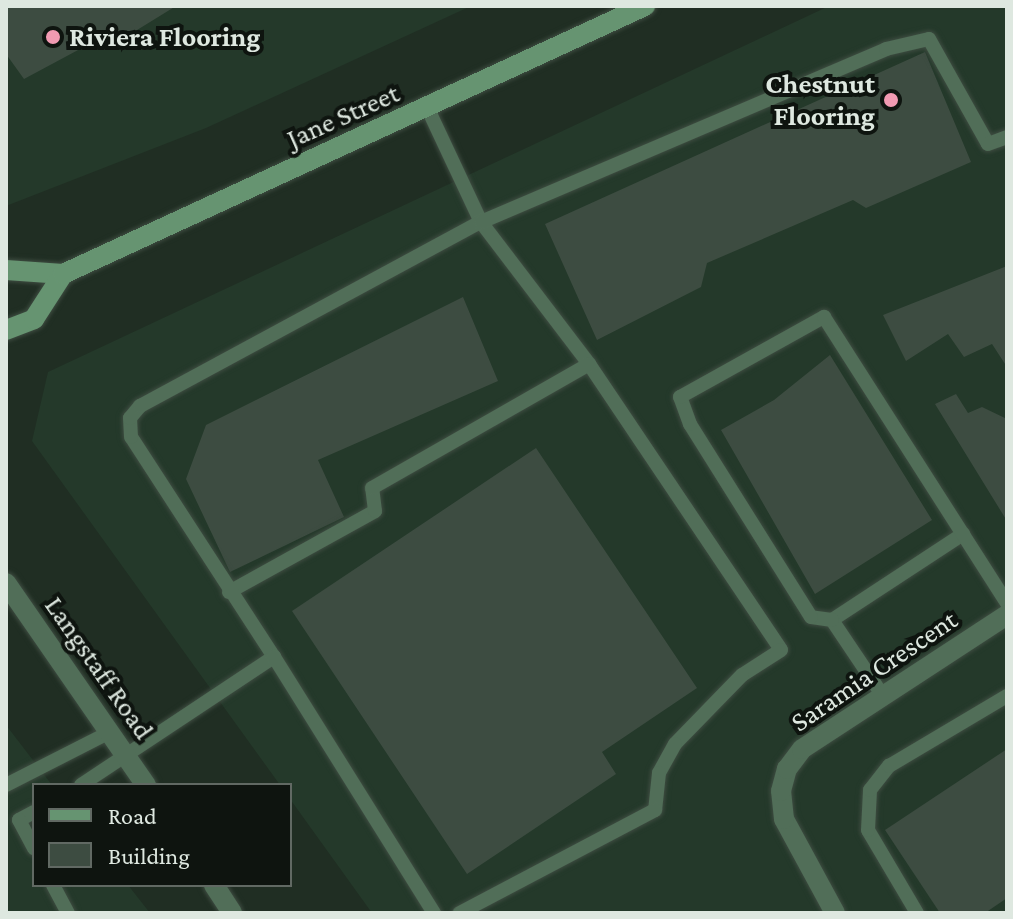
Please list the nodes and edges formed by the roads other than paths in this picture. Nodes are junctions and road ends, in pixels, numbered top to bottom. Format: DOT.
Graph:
graph roads {
  1 [pos="645,6"];
  2 [pos="428,109"];
  3 [pos="1007,137"];
  4 [pos="481,222"];
  5 [pos="6,270"];
  6 [pos="63,274"];
  7 [pos="6,330"];
  8 [pos="589,364"];
  9 [pos="963,534"];
  10 [pos="6,583"];
  11 [pos="229,592"];
  12 [pos="1007,603"];
  13 [pos="1007,615"];
  14 [pos="832,620"];
  15 [pos="274,657"];
  16 [pos="883,696"];
  17 [pos="1007,696"];
  18 [pos="110,732"];
  19 [pos="128,758"];
  20 [pos="84,783"];
  21 [pos="145,783"];
  22 [pos="6,785"];
  23 [pos="32,813"];
  24 [pos="13,823"];
  25 [pos="32,846"];
  26 [pos="54,887"];
  27 [pos="215,887"];
  28 [pos="68,913"];
  29 [pos="232,913"];
  30 [pos="434,913"];
  31 [pos="460,913"];
  32 [pos="835,913"];
  33 [pos="917,913"];
  1 -- 2 [label="main road, Jane Street"];
  2 -- 4 [label="lane"];
  2 -- 6 [label="main road, Jane Street"];
  3 -- 4 [label="lane"];
  4 -- 8 [label="lane"];
  4 -- 11 [label="lane"];
  5 -- 6 [label="main road, Jane Street"];
  6 -- 7 [label="main road"];
  8 -- 11 [label="lane"];
  8 -- 31 [label="lane"];
  9 -- 12 [label="lane"];
  9 -- 14 [label="lane"];
  9 -- 14 [label="lane"];
  10 -- 18 [label="street, Langstaff Road"];
  11 -- 15 [label="lane"];
  13 -- 16 [label="street, Saramia Crescent"];
  14 -- 16 [label="lane"];
  15 -- 19 [label="lane"];
  15 -- 30 [label="lane"];
  16 -- 32 [label="street, Saramia Crescent"];
  17 -- 33 [label="lane"];
  18 -- 19 [label="street, Langstaff Road"];
  18 -- 22 [label="lane"];
  19 -- 20 [label="lane"];
  19 -- 21 [label="street, Langstaff Road"];
  23 -- 24 [label="lane"];
  24 -- 25 [label="lane"];
  26 -- 28 [label="lane"];
  27 -- 29 [label="street"];
}
